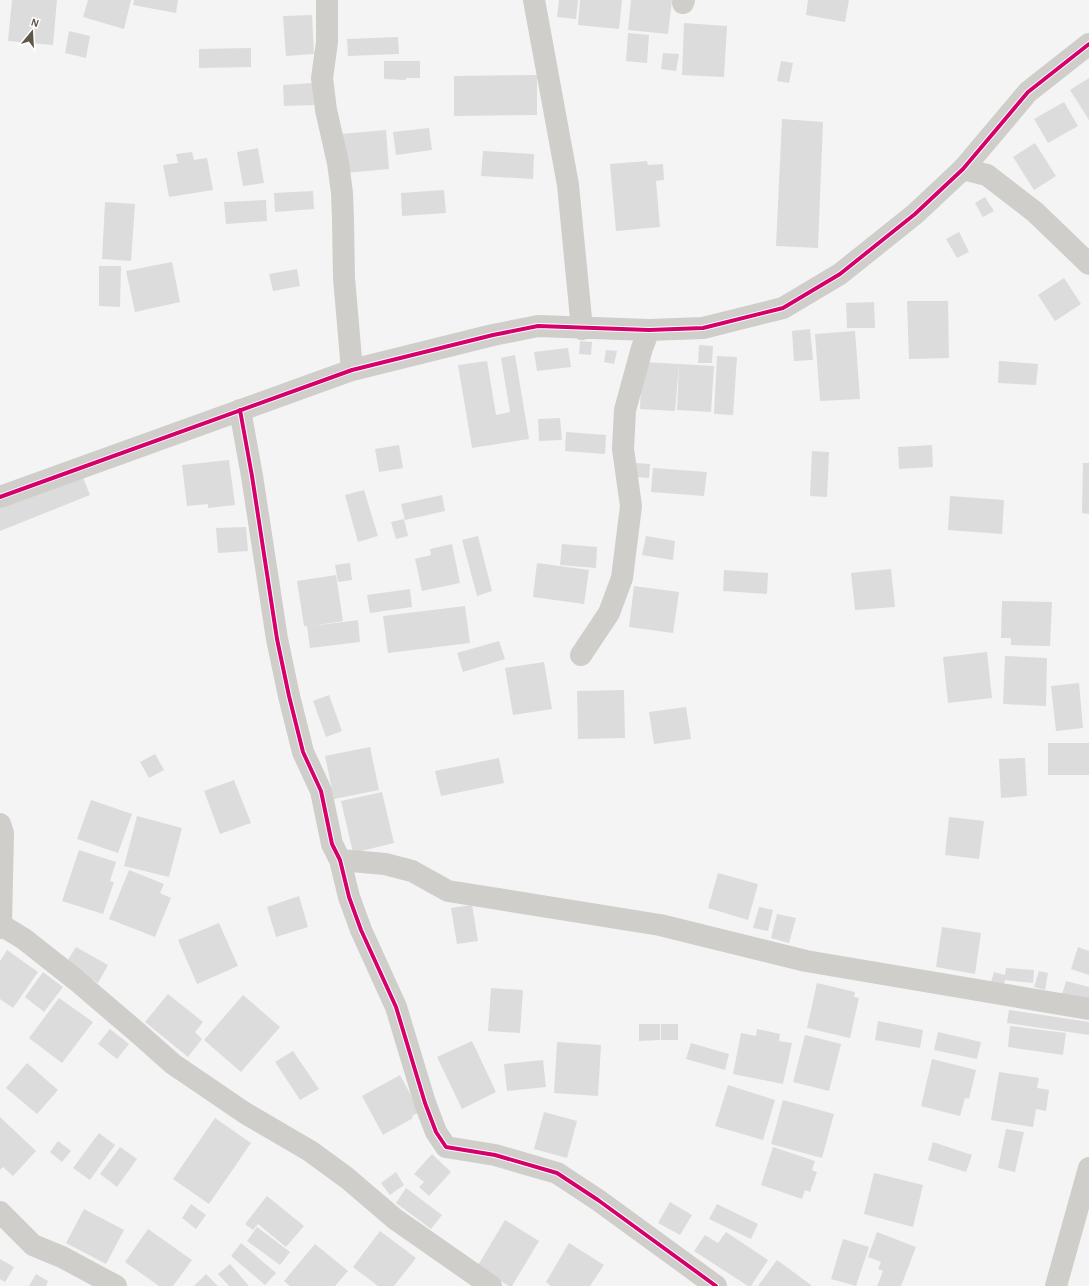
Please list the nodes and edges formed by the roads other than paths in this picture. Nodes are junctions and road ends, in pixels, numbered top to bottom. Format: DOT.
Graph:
graph roads {
  1 [pos="327,0"];
  2 [pos="534,0"];
  3 [pos="1089,44"];
  4 [pos="963,169"];
  5 [pos="1089,264"];
  6 [pos="582,329"];
  7 [pos="650,330"];
  8 [pos="352,370"];
  9 [pos="240,410"];
  10 [pos="0,497"];
  11 [pos="581,655"];
  12 [pos="0,824"];
  13 [pos="340,860"];
  14 [pos="1,926"];
  15 [pos="1089,1009"];
  16 [pos="1089,1168"];
  17 [pos="0,1212"];
  18 [pos="116,1286"];
  19 [pos="491,1286"];
  20 [pos="716,1286"];
  21 [pos="1056,1286"];
  1 -- 8 [label="street"];
  2 -- 6 [label="street"];
  3 -- 4 [label="street"];
  4 -- 5 [label="street"];
  4 -- 7 [label="street"];
  6 -- 7 [label="street"];
  6 -- 8 [label="street"];
  7 -- 11 [label="street"];
  8 -- 9 [label="street"];
  9 -- 10 [label="street"];
  9 -- 13 [label="street"];
  12 -- 14 [label="street"];
  13 -- 15 [label="street"];
  13 -- 20 [label="street"];
  14 -- 19 [label="street"];
  16 -- 21 [label="street"];
  17 -- 18 [label="street"];
}
